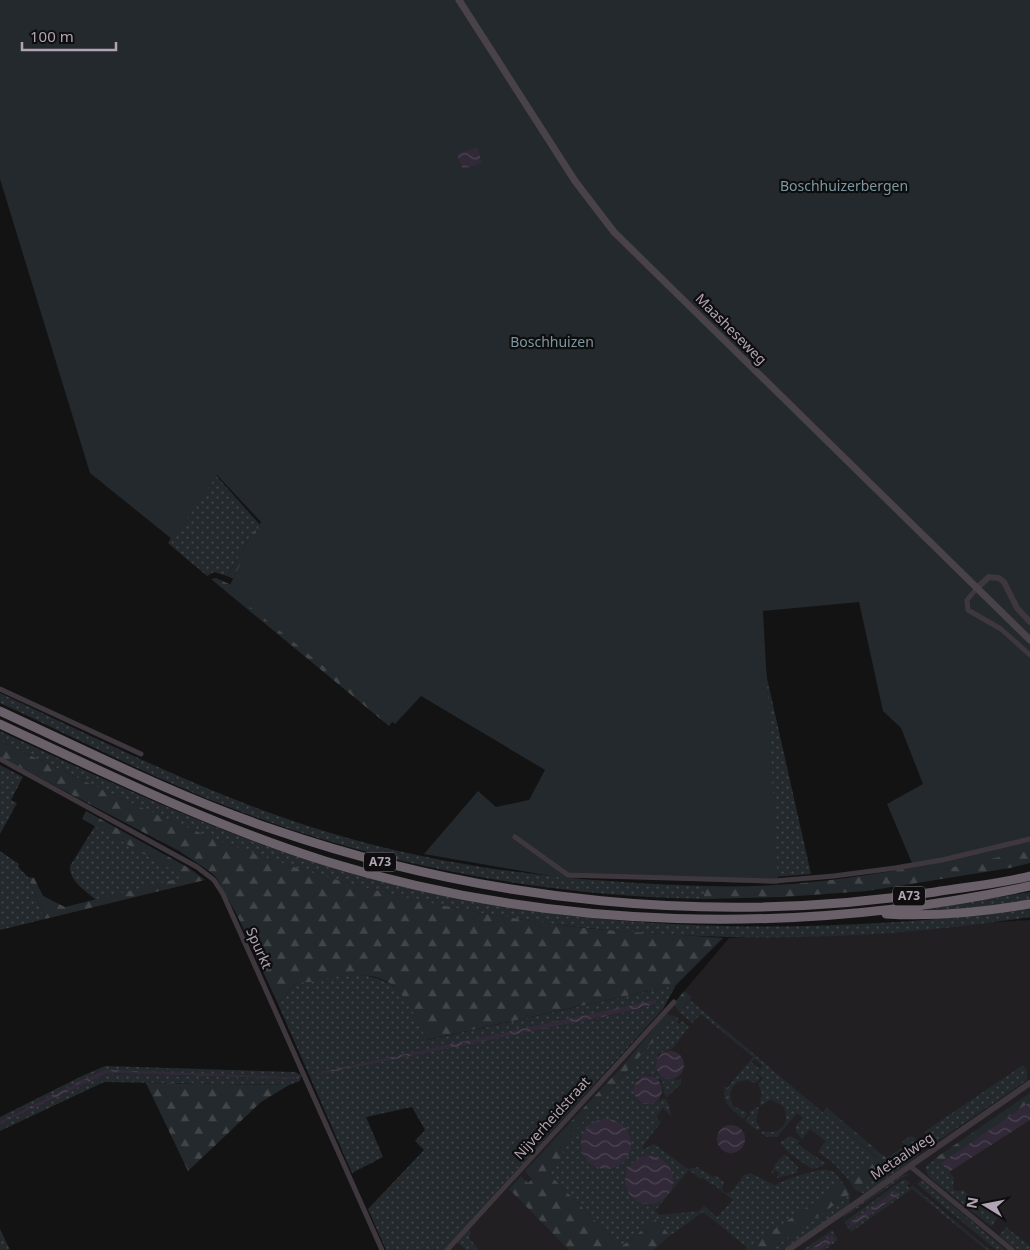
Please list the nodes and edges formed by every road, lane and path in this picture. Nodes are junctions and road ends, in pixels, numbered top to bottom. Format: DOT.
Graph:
graph roads {
  1 [pos="459,0"];
  2 [pos="977,588"];
  3 [pos="1030,622"];
  4 [pos="1030,640"];
  5 [pos="1030,656"];
  6 [pos="0,689"];
  7 [pos="0,711"];
  8 [pos="0,724"];
  9 [pos="141,754"];
  10 [pos="0,760"];
  11 [pos="515,837"];
  12 [pos="1030,839"];
  13 [pos="1030,876"];
  14 [pos="1030,886"];
  15 [pos="1030,904"];
  16 [pos="864,913"];
  17 [pos="674,1002"];
  18 [pos="1030,1083"];
  19 [pos="910,1166"];
  20 [pos="382,1250"];
  21 [pos="447,1250"];
  22 [pos="788,1250"];
  23 [pos="1012,1250"];
  1 -- 2 [label="main road, Maasheseweg"];
  2 -- 3 [label="street"];
  2 -- 4 [label="main road, Maasheseweg"];
  2 -- 5 [label="street"];
  6 -- 9 [label="street"];
  7 -- 13 [label="highway, A73"];
  8 -- 16 [label="highway, A73"];
  10 -- 20 [label="street, Spurkt"];
  11 -- 12 [label="street"];
  14 -- 16 [label="highway, A73"];
  15 -- 16 [label="highway, A73"];
  17 -- 21 [label="street, Nijverheidstraat"];
  18 -- 19 [label="street, Metaalweg"];
  19 -- 22 [label="street, Metaalweg"];
  19 -- 23 [label="street"];
}
